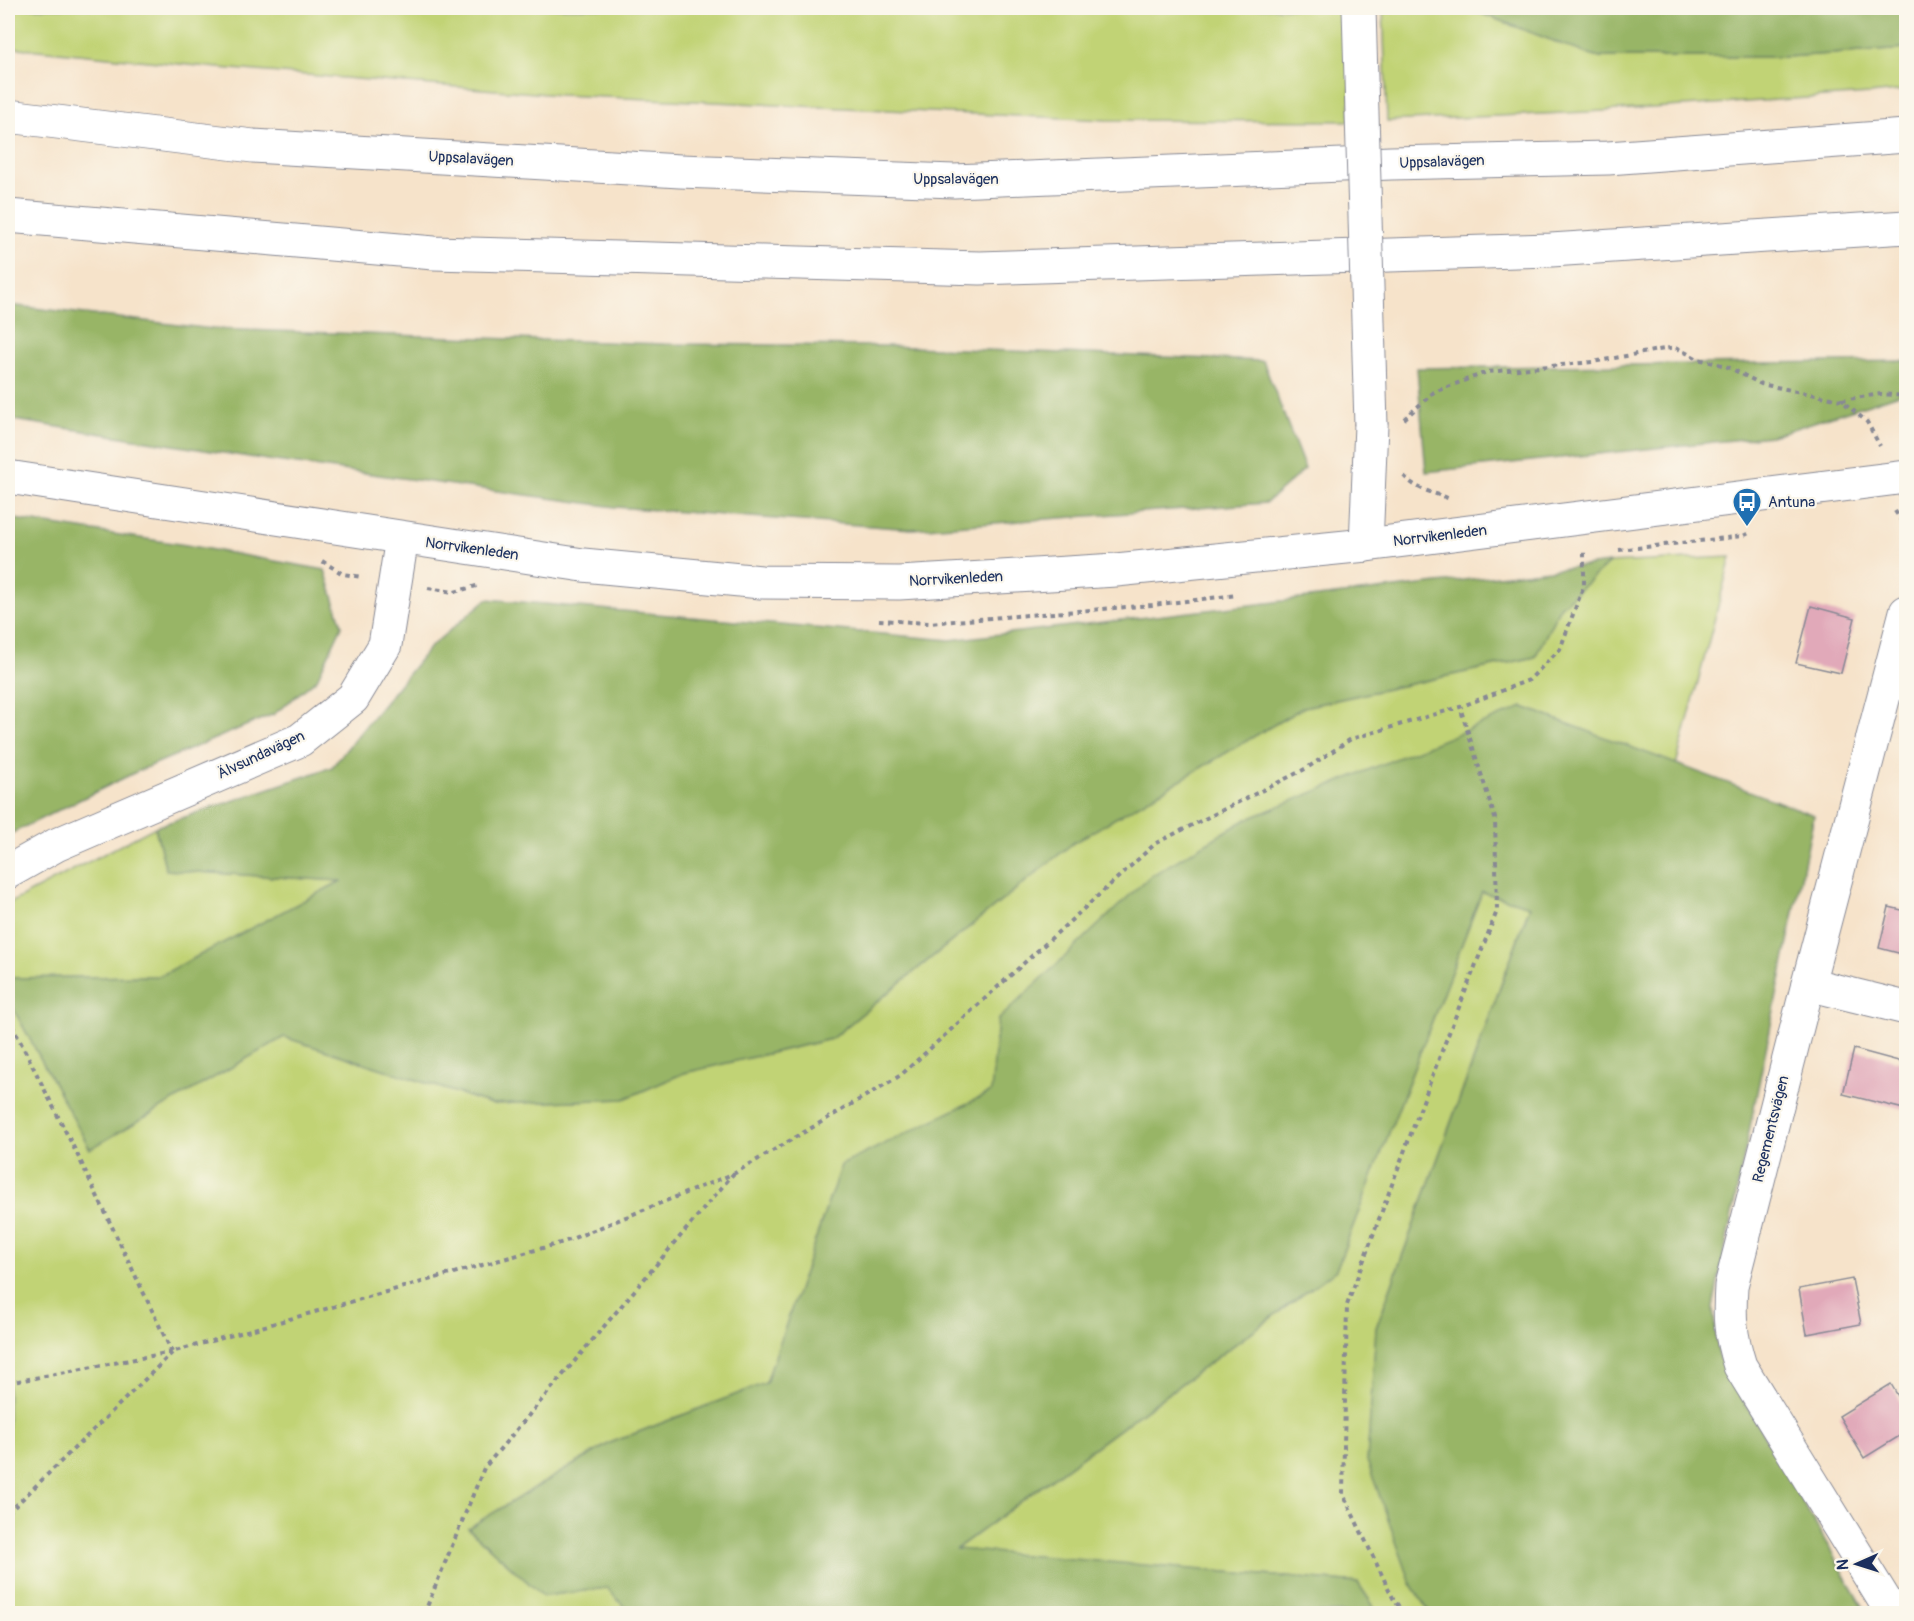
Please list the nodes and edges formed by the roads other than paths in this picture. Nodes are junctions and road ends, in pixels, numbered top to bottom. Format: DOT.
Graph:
graph roads {
  1 [pos="1359,8"];
  2 [pos="8,116"];
  3 [pos="1906,135"];
  4 [pos="8,216"];
  5 [pos="1906,227"];
  6 [pos="1895,465"];
  7 [pos="8,477"];
  8 [pos="402,538"];
  9 [pos="1366,545"];
  10 [pos="1906,612"];
  11 [pos="8,872"];
  12 [pos="1808,984"];
  13 [pos="1906,1008"];
  14 [pos="1893,1614"];
  1 -- 9 [label="main road, bridge"];
  2 -- 3 [label="main road, Uppsalavägen"];
  4 -- 5 [label="main road"];
  6 -- 9 [label="main road, Norrvikenleden"];
  7 -- 8 [label="main road, Norrvikenleden"];
  8 -- 9 [label="main road, Norrvikenleden"];
  8 -- 11 [label="main road, Älvsundavägen"];
  10 -- 12 [label="main road, Regementsvägen"];
  12 -- 13 [label="main road"];
  12 -- 14 [label="main road, Regementsvägen"];
}
